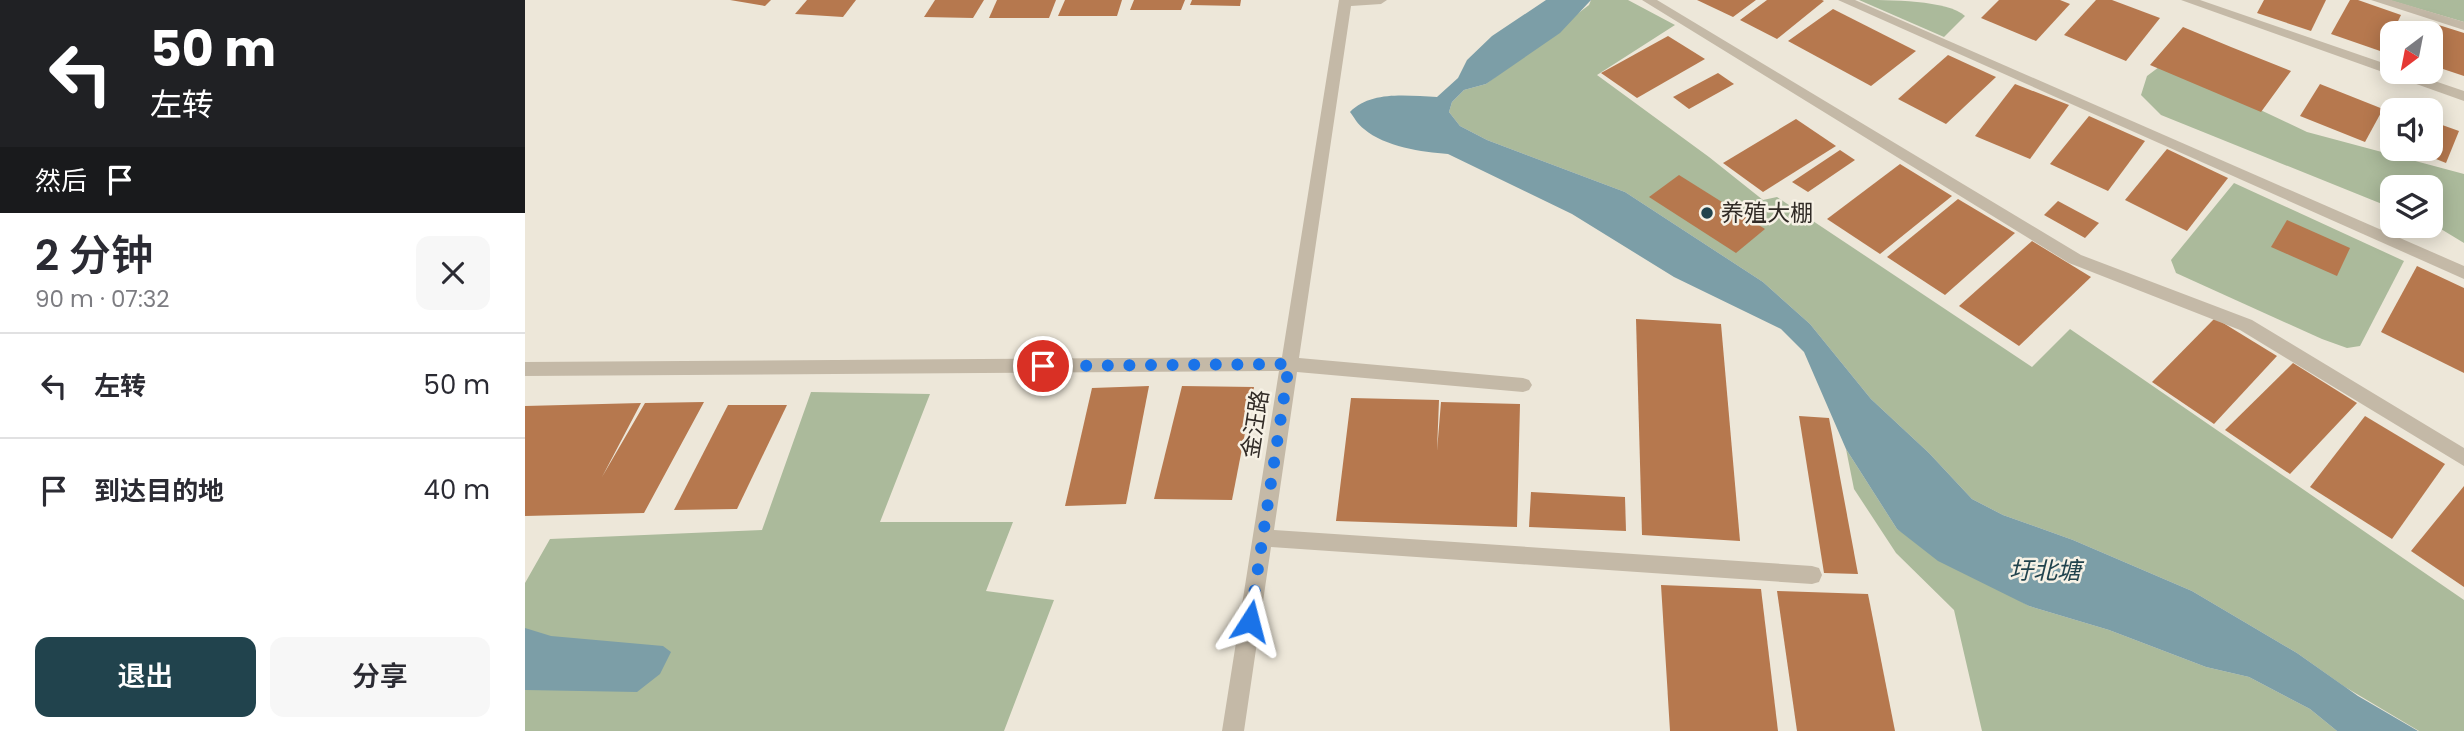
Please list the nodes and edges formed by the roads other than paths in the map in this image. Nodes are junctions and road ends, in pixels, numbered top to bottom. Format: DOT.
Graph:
graph roads {
  1 [pos="1381,0"];
  2 [pos="1648,0"];
  3 [pos="1844,0"];
  4 [pos="2187,0"];
  5 [pos="2377,0"];
  6 [pos="1344,2"];
  7 [pos="2464,26"];
  8 [pos="2464,96"];
  9 [pos="2464,273"];
  10 [pos="1289,364"];
  11 [pos="525,369"];
  12 [pos="1523,384"];
  13 [pos="2464,458"];
  14 [pos="1262,538"];
  15 [pos="1812,575"];
  16 [pos="1233,731"];
  1 -- 6 [label="street"];
  2 -- 13 [label="street"];
  3 -- 9 [label="street"];
  4 -- 8 [label="street"];
  5 -- 7 [label="street"];
  6 -- 10 [label="street, 金汪路"];
  10 -- 11 [label="street"];
  10 -- 12 [label="street"];
  10 -- 14 [label="street, 金汪路"];
  14 -- 15 [label="street"];
  14 -- 16 [label="street, 金汪路"];
}
